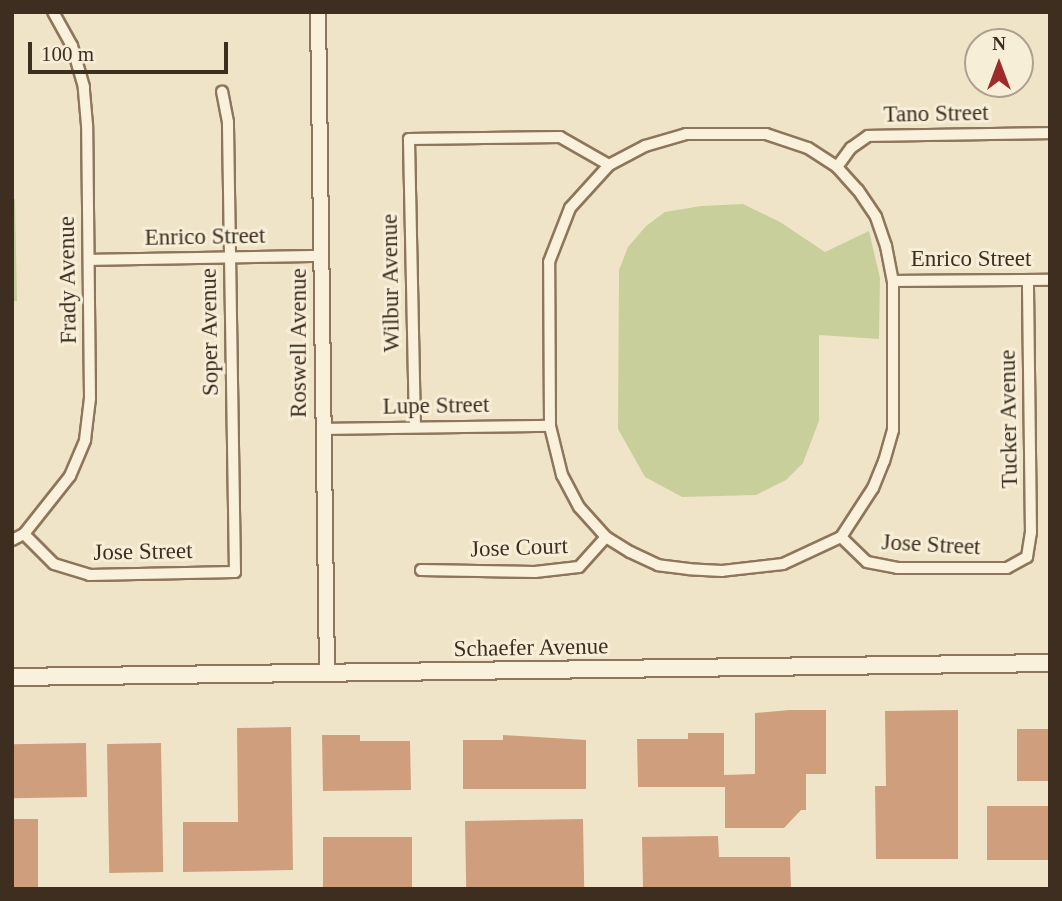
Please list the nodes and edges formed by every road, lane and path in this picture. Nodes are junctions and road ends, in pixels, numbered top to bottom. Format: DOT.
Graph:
graph roads {
  1 [pos="53,12"];
  2 [pos="318,12"];
  3 [pos="222,92"];
  4 [pos="1050,132"];
  5 [pos="608,165"];
  6 [pos="837,167"];
  7 [pos="321,257"];
  8 [pos="230,258"];
  9 [pos="89,260"];
  10 [pos="1050,279"];
  11 [pos="1028,280"];
  12 [pos="893,281"];
  13 [pos="415,426"];
  14 [pos="550,426"];
  15 [pos="323,429"];
  16 [pos="24,534"];
  17 [pos="606,537"];
  18 [pos="841,537"];
  19 [pos="12,540"];
  20 [pos="1027,557"];
  21 [pos="421,570"];
  22 [pos="235,572"];
  23 [pos="1050,663"];
  24 [pos="327,673"];
  25 [pos="12,677"];
  1 -- 9 [label="street, Frady Avenue"];
  2 -- 7 [label="street, Roswell Avenue"];
  3 -- 8 [label="street, Soper Avenue"];
  4 -- 6 [label="street, Tano Street"];
  5 -- 6 [label="street"];
  5 -- 13 [label="street, Wilbur Avenue"];
  5 -- 14 [label="street"];
  6 -- 12 [label="street"];
  7 -- 8 [label="street, Enrico Street"];
  7 -- 15 [label="street, Roswell Avenue"];
  8 -- 9 [label="street, Enrico Street"];
  8 -- 22 [label="street, Soper Avenue"];
  9 -- 16 [label="street, Frady Avenue"];
  10 -- 11 [label="street, Enrico Street"];
  11 -- 12 [label="street, Enrico Street"];
  11 -- 20 [label="street, Tucker Avenue"];
  12 -- 18 [label="street"];
  13 -- 14 [label="street, Lupe Street"];
  13 -- 15 [label="street, Lupe Street"];
  14 -- 17 [label="street"];
  15 -- 24 [label="street, Roswell Avenue"];
  16 -- 19 [label="street"];
  16 -- 22 [label="street, Jose Street"];
  17 -- 18 [label="street"];
  17 -- 21 [label="street, Jose Court"];
  18 -- 20 [label="street, Jose Street"];
  23 -- 24 [label="main road, Schaefer Avenue"];
  24 -- 25 [label="main road, Schaefer Avenue"];
}
